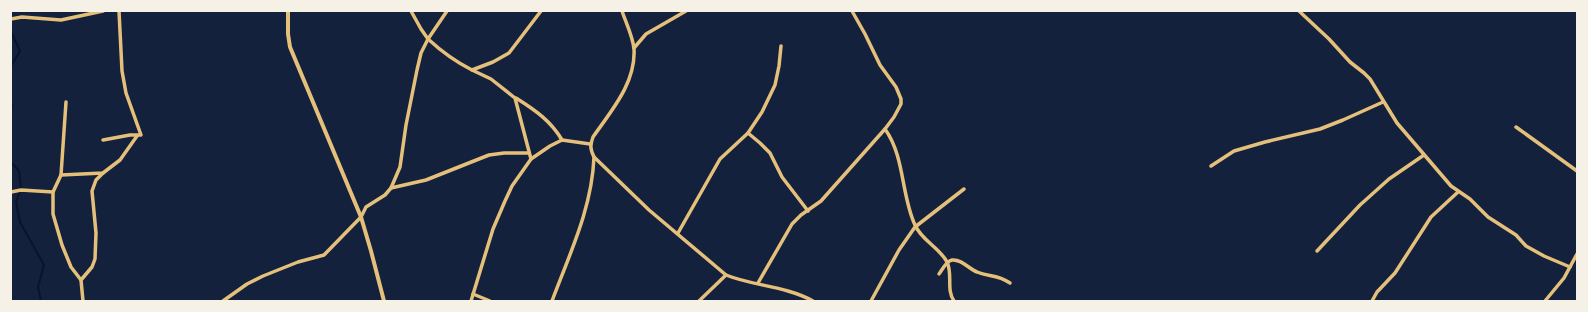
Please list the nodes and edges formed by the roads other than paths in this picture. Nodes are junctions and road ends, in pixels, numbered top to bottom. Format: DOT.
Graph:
graph roads {
  1 [pos="102,11"];
  2 [pos="119,11"];
  3 [pos="288,11"];
  4 [pos="411,11"];
  5 [pos="447,11"];
  6 [pos="541,11"];
  7 [pos="622,11"];
  8 [pos="686,11"];
  9 [pos="852,11"];
  10 [pos="1299,11"];
  11 [pos="11,19"];
  12 [pos="428,38"];
  13 [pos="781,46"];
  14 [pos="634,48"];
  15 [pos="472,70"];
  16 [pos="515,98"];
  17 [pos="66,102"];
  18 [pos="1383,102"];
  19 [pos="1516,127"];
  20 [pos="885,129"];
  21 [pos="748,134"];
  22 [pos="137,136"];
  23 [pos="103,140"];
  24 [pos="562,140"];
  25 [pos="590,144"];
  26 [pos="529,153"];
  27 [pos="1424,155"];
  28 [pos="594,157"];
  29 [pos="530,159"];
  30 [pos="1211,166"];
  31 [pos="1577,171"];
  32 [pos="103,173"];
  33 [pos="60,175"];
  34 [pos="391,188"];
  35 [pos="964,189"];
  36 [pos="11,192"];
  37 [pos="53,192"];
  38 [pos="1458,192"];
  39 [pos="808,211"];
  40 [pos="361,217"];
  41 [pos="915,227"];
  42 [pos="678,233"];
  43 [pos="1317,252"];
  44 [pos="1577,254"];
  45 [pos="947,262"];
  46 [pos="1570,267"];
  47 [pos="939,274"];
  48 [pos="726,275"];
  49 [pos="81,280"];
  50 [pos="758,283"];
  51 [pos="1010,283"];
  52 [pos="473,294"];
  53 [pos="83,301"];
  54 [pos="223,301"];
  55 [pos="384,301"];
  56 [pos="471,301"];
  57 [pos="490,301"];
  58 [pos="552,301"];
  59 [pos="699,301"];
  60 [pos="813,301"];
  61 [pos="871,301"];
  62 [pos="954,301"];
  63 [pos="1372,301"];
  64 [pos="1545,301"];
  1 -- 11 [label="street"];
  2 -- 22 [label="street"];
  3 -- 40 [label="street"];
  4 -- 12 [label="street"];
  5 -- 12 [label="street"];
  6 -- 15 [label="street"];
  7 -- 14 [label="street"];
  8 -- 14 [label="street"];
  9 -- 20 [label="street"];
  10 -- 18 [label="street"];
  12 -- 15 [label="street"];
  12 -- 34 [label="street"];
  13 -- 21 [label="street"];
  14 -- 25 [label="street"];
  15 -- 16 [label="street"];
  16 -- 24 [label="street"];
  16 -- 26 [label="street"];
  17 -- 33 [label="street"];
  18 -- 27 [label="street"];
  18 -- 30 [label="street"];
  19 -- 31 [label="street"];
  20 -- 39 [label="street"];
  20 -- 41 [label="street"];
  21 -- 39 [label="street"];
  21 -- 42 [label="street"];
  22 -- 23 [label="street"];
  22 -- 32 [label="street"];
  24 -- 25 [label="street"];
  24 -- 29 [label="street"];
  25 -- 28 [label="street"];
  26 -- 29 [label="street"];
  26 -- 34 [label="street"];
  27 -- 38 [label="street"];
  27 -- 43 [label="street"];
  28 -- 42 [label="street"];
  28 -- 58 [label="street"];
  29 -- 52 [label="street"];
  32 -- 33 [label="street"];
  32 -- 49 [label="street"];
  33 -- 37 [label="street"];
  34 -- 40 [label="street"];
  35 -- 41 [label="street"];
  36 -- 37 [label="street"];
  37 -- 49 [label="street"];
  38 -- 46 [label="street"];
  38 -- 63 [label="street"];
  39 -- 50 [label="street"];
  40 -- 54 [label="street"];
  40 -- 55 [label="street"];
  41 -- 45 [label="street"];
  41 -- 61 [label="street"];
  42 -- 48 [label="street"];
  44 -- 46 [label="street"];
  45 -- 47 [label="street"];
  45 -- 51 [label="street"];
  45 -- 62 [label="street"];
  46 -- 64 [label="street"];
  48 -- 50 [label="street"];
  48 -- 59 [label="street"];
  49 -- 53 [label="street"];
  50 -- 60 [label="street"];
  52 -- 56 [label="street"];
  52 -- 57 [label="street"];
}
